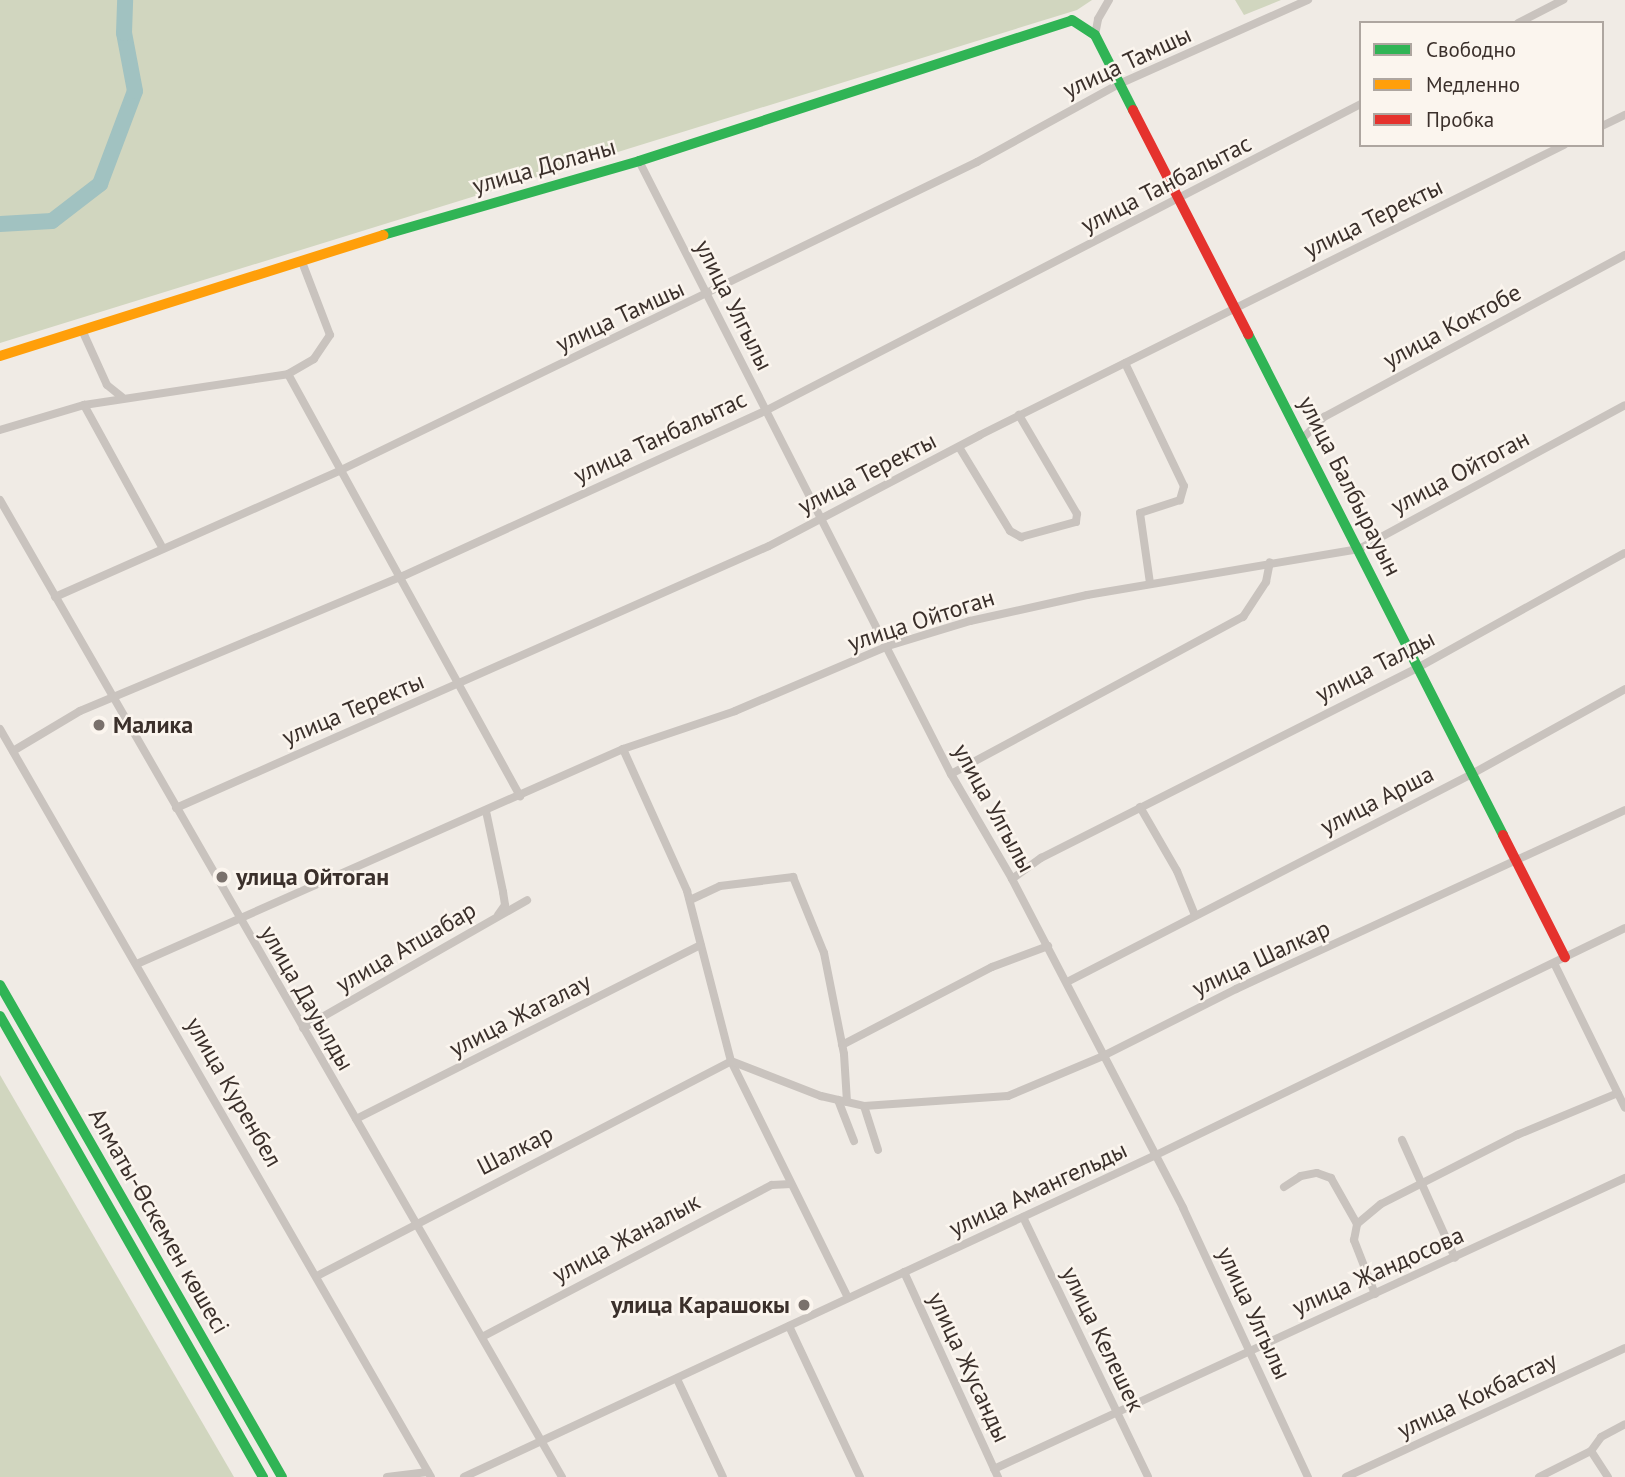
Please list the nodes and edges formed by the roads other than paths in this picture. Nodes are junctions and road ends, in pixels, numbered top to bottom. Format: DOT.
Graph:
graph roads {
  1 [pos="1109,0"];
  2 [pos="1308,0"];
  3 [pos="1563,0"];
  4 [pos="1522,21"];
  5 [pos="1095,35"];
  6 [pos="1119,84"];
  7 [pos="1359,105"];
  8 [pos="1625,115"];
  9 [pos="1604,125"];
  10 [pos="1559,147"];
  11 [pos="639,161"];
  12 [pos="1180,199"];
  13 [pos="1625,255"];
  14 [pos="302,262"];
  15 [pos="707,296"];
  16 [pos="1236,307"];
  17 [pos="82,330"];
  18 [pos="0,356"];
  19 [pos="1125,363"];
  20 [pos="289,374"];
  21 [pos="122,397"];
  22 [pos="84,405"];
  23 [pos="1625,405"];
  24 [pos="767,410"];
  25 [pos="1019,415"];
  26 [pos="0,430"];
  27 [pos="1303,439"];
  28 [pos="958,447"];
  29 [pos="341,470"];
  30 [pos="0,500"];
  31 [pos="819,517"];
  32 [pos="162,547"];
  33 [pos="1359,549"];
  34 [pos="1625,553"];
  35 [pos="1270,562"];
  36 [pos="403,576"];
  37 [pos="1150,583"];
  38 [pos="54,597"];
  39 [pos="888,646"];
  40 [pos="1419,667"];
  41 [pos="459,685"];
  42 [pos="1625,690"];
  43 [pos="110,697"];
  44 [pos="0,729"];
  45 [pos="623,749"];
  46 [pos="13,751"];
  47 [pos="951,774"];
  48 [pos="1471,775"];
  49 [pos="520,796"];
  50 [pos="1140,807"];
  51 [pos="176,808"];
  52 [pos="1625,810"];
  53 [pos="486,811"];
  54 [pos="1515,863"];
  55 [pos="1012,878"];
  56 [pos="527,900"];
  57 [pos="690,900"];
  58 [pos="1195,915"];
  59 [pos="496,917"];
  60 [pos="239,919"];
  61 [pos="1625,928"];
  62 [pos="701,945"];
  63 [pos="1048,946"];
  64 [pos="1566,957"];
  65 [pos="139,963"];
  66 [pos="1554,963"];
  67 [pos="1067,982"];
  68 [pos="0,985"];
  69 [pos="0,1016"];
  70 [pos="303,1028"];
  71 [pos="842,1045"];
  72 [pos="1103,1056"];
  73 [pos="731,1061"];
  74 [pos="1618,1093"];
  75 [pos="842,1101"];
  76 [pos="864,1106"];
  77 [pos="1625,1108"];
  78 [pos="356,1119"];
  79 [pos="1402,1140"];
  80 [pos="854,1141"];
  81 [pos="878,1150"];
  82 [pos="1154,1156"];
  83 [pos="1625,1178"];
  84 [pos="791,1184"];
  85 [pos="1420,1185"];
  86 [pos="1284,1186"];
  87 [pos="1023,1217"];
  88 [pos="415,1222"];
  89 [pos="1357,1224"];
  90 [pos="1455,1258"];
  91 [pos="904,1272"];
  92 [pos="317,1276"];
  93 [pos="1375,1294"];
  94 [pos="848,1298"];
  95 [pos="789,1326"];
  96 [pos="482,1336"];
  97 [pos="1625,1348"];
  98 [pos="1251,1350"];
  99 [pos="677,1379"];
  100 [pos="1116,1411"];
  101 [pos="1625,1424"];
  102 [pos="542,1440"];
  103 [pos="1591,1451"];
  104 [pos="996,1473"];
  105 [pos="429,1474"];
  106 [pos="263,1477"];
  107 [pos="282,1477"];
  108 [pos="387,1477"];
  109 [pos="464,1477"];
  110 [pos="562,1477"];
  111 [pos="723,1477"];
  112 [pos="860,1477"];
  113 [pos="1148,1477"];
  114 [pos="1308,1477"];
  115 [pos="1346,1477"];
  116 [pos="1539,1477"];
  117 [pos="1608,1477"];
  1 -- 5 [label="street"];
  2 -- 6 [label="street, улица Тамшы"];
  3 -- 4 [label="street"];
  5 -- 6 [label="main road, улица Балбырауын"];
  5 -- 11 [label="main road, улица Доланы"];
  6 -- 12 [label="main road, улица Балбырауын"];
  6 -- 15 [label="street, улица Тамшы"];
  7 -- 12 [label="street, улица Танбалытас"];
  8 -- 9 [label="street"];
  10 -- 16 [label="street, улица Теректы"];
  11 -- 14 [label="main road, улица Доланы"];
  11 -- 15 [label="street, улица Улгылы"];
  12 -- 16 [label="main road, улица Балбырауын"];
  12 -- 24 [label="street, улица Танбалытас"];
  13 -- 27 [label="street, улица Коктобе"];
  14 -- 17 [label="main road, улица Доланы"];
  14 -- 20 [label="street"];
  15 -- 24 [label="street, улица Улгылы"];
  15 -- 29 [label="street, улица Тамшы"];
  16 -- 19 [label="street, улица Теректы"];
  16 -- 27 [label="main road, улица Балбырауын"];
  17 -- 18 [label="main road, улица Доланы"];
  17 -- 21 [label="street"];
  19 -- 25 [label="street, улица Теректы"];
  19 -- 37 [label="street"];
  20 -- 21 [label="street"];
  20 -- 29 [label="street"];
  21 -- 22 [label="street"];
  22 -- 26 [label="street"];
  22 -- 32 [label="street"];
  23 -- 33 [label="street, улица Ойтоган"];
  24 -- 31 [label="street, улица Улгылы"];
  24 -- 36 [label="street, улица Танбалытас"];
  25 -- 28 [label="street, улица Теректы"];
  25 -- 28 [label="street"];
  27 -- 33 [label="main road, улица Балбырауын"];
  28 -- 31 [label="street, улица Теректы"];
  29 -- 32 [label="street, улица Тамшы"];
  29 -- 36 [label="street"];
  30 -- 38 [label="street, улица Дауылды"];
  31 -- 39 [label="street, улица Улгылы"];
  31 -- 41 [label="street, улица Теректы"];
  32 -- 38 [label="street, улица Тамшы"];
  33 -- 35 [label="street, улица Ойтоган"];
  33 -- 40 [label="main road, улица Балбырауын"];
  34 -- 40 [label="street, улица Талды"];
  35 -- 37 [label="street, улица Ойтоган"];
  35 -- 47 [label="street"];
  36 -- 41 [label="street"];
  36 -- 43 [label="street, улица Танбалытас"];
  37 -- 39 [label="street, улица Ойтоган"];
  38 -- 43 [label="street, улица Дауылды"];
  39 -- 45 [label="street, улица Ойтоган"];
  39 -- 47 [label="street, улица Улгылы"];
  40 -- 48 [label="main road, улица Балбырауын"];
  40 -- 50 [label="street, улица Талды"];
  41 -- 49 [label="street"];
  41 -- 51 [label="street, улица Теректы"];
  42 -- 48 [label="street, улица Арша"];
  43 -- 46 [label="street, улица Танбалытас"];
  43 -- 51 [label="street, улица Дауылды"];
  44 -- 46 [label="street, улица Куренбел"];
  45 -- 49 [label="street, улица Ойтоган"];
  45 -- 57 [label="street"];
  46 -- 65 [label="street, улица Куренбел"];
  47 -- 55 [label="street, улица Улгылы"];
  48 -- 54 [label="main road, улица Балбырауын"];
  48 -- 58 [label="street, улица Арша"];
  49 -- 53 [label="street, улица Ойтоган"];
  50 -- 55 [label="street, улица Талды"];
  50 -- 58 [label="street"];
  51 -- 60 [label="street, улица Дауылды"];
  52 -- 54 [label="street, улица Шалкар"];
  53 -- 59 [label="street"];
  53 -- 60 [label="street, улица Ойтоган"];
  54 -- 64 [label="main road, улица Балбырауын"];
  54 -- 72 [label="street, улица Шалкар"];
  55 -- 63 [label="street, улица Улгылы"];
  56 -- 59 [label="street, улица Атшабар"];
  57 -- 62 [label="street"];
  57 -- 71 [label="street"];
  58 -- 67 [label="street, улица Арша"];
  59 -- 70 [label="street, улица Атшабар"];
  60 -- 65 [label="street, улица Ойтоган"];
  60 -- 70 [label="street, улица Дауылды"];
  61 -- 64 [label="street, улица Амангельды"];
  62 -- 73 [label="street"];
  62 -- 78 [label="street, улица Жагалау"];
  63 -- 67 [label="street, улица Улгылы"];
  63 -- 71 [label="street"];
  64 -- 66 [label="street, улица Амангельды"];
  65 -- 92 [label="street, улица Куренбел"];
  66 -- 74 [label="street"];
  66 -- 82 [label="street, улица Амангельды"];
  67 -- 72 [label="street, улица Улгылы"];
  68 -- 107 [label="main road, Алматы-Өскемен көшесі"];
  69 -- 106 [label="main road, Алматы-Өскемен көшесі"];
  70 -- 78 [label="street, улица Дауылды"];
  71 -- 75 [label="street"];
  72 -- 76 [label="street, улица Шалкар"];
  72 -- 82 [label="street, улица Улгылы"];
  73 -- 75 [label="street, улица Шалкар"];
  73 -- 84 [label="street"];
  73 -- 88 [label="street, Шалкар"];
  74 -- 77 [label="street"];
  74 -- 85 [label="street"];
  75 -- 76 [label="street, улица Шалкар"];
  75 -- 80 [label="street"];
  76 -- 81 [label="street"];
  78 -- 88 [label="street, улица Дауылды"];
  79 -- 85 [label="street"];
  82 -- 87 [label="street, улица Амангельды"];
  82 -- 98 [label="street, улица Улгылы"];
  83 -- 90 [label="street, улица Жандосова"];
  84 -- 94 [label="street"];
  84 -- 96 [label="street, улица Жаналык"];
  85 -- 89 [label="street"];
  85 -- 90 [label="street"];
  86 -- 89 [label="street"];
  87 -- 91 [label="street, улица Амангельды"];
  87 -- 100 [label="street, улица Келешек"];
  88 -- 92 [label="street, Шалкар"];
  88 -- 96 [label="street, улица Дауылды"];
  89 -- 93 [label="street"];
  90 -- 93 [label="street, улица Жандосова"];
  91 -- 94 [label="street, улица Амангельды"];
  91 -- 104 [label="street, улица Жусанды"];
  92 -- 105 [label="street, улица Куренбел"];
  93 -- 98 [label="street, улица Жандосова"];
  94 -- 95 [label="street, улица Амангельды"];
  95 -- 99 [label="street, улица Амангельды"];
  95 -- 112 [label="street"];
  96 -- 102 [label="street, улица Дауылды"];
  97 -- 115 [label="street, улица Кокбастау"];
  98 -- 100 [label="street, улица Жандосова"];
  98 -- 114 [label="street, улица Улгылы"];
  99 -- 102 [label="street, улица Амангельды"];
  99 -- 111 [label="street"];
  100 -- 104 [label="street, улица Жандосова"];
  100 -- 113 [label="street, улица Келешек"];
  101 -- 103 [label="street"];
  102 -- 109 [label="street, улица Амангельды"];
  102 -- 110 [label="street, улица Дауылды"];
  103 -- 116 [label="street"];
  103 -- 117 [label="street"];
  105 -- 108 [label="street"];
}
